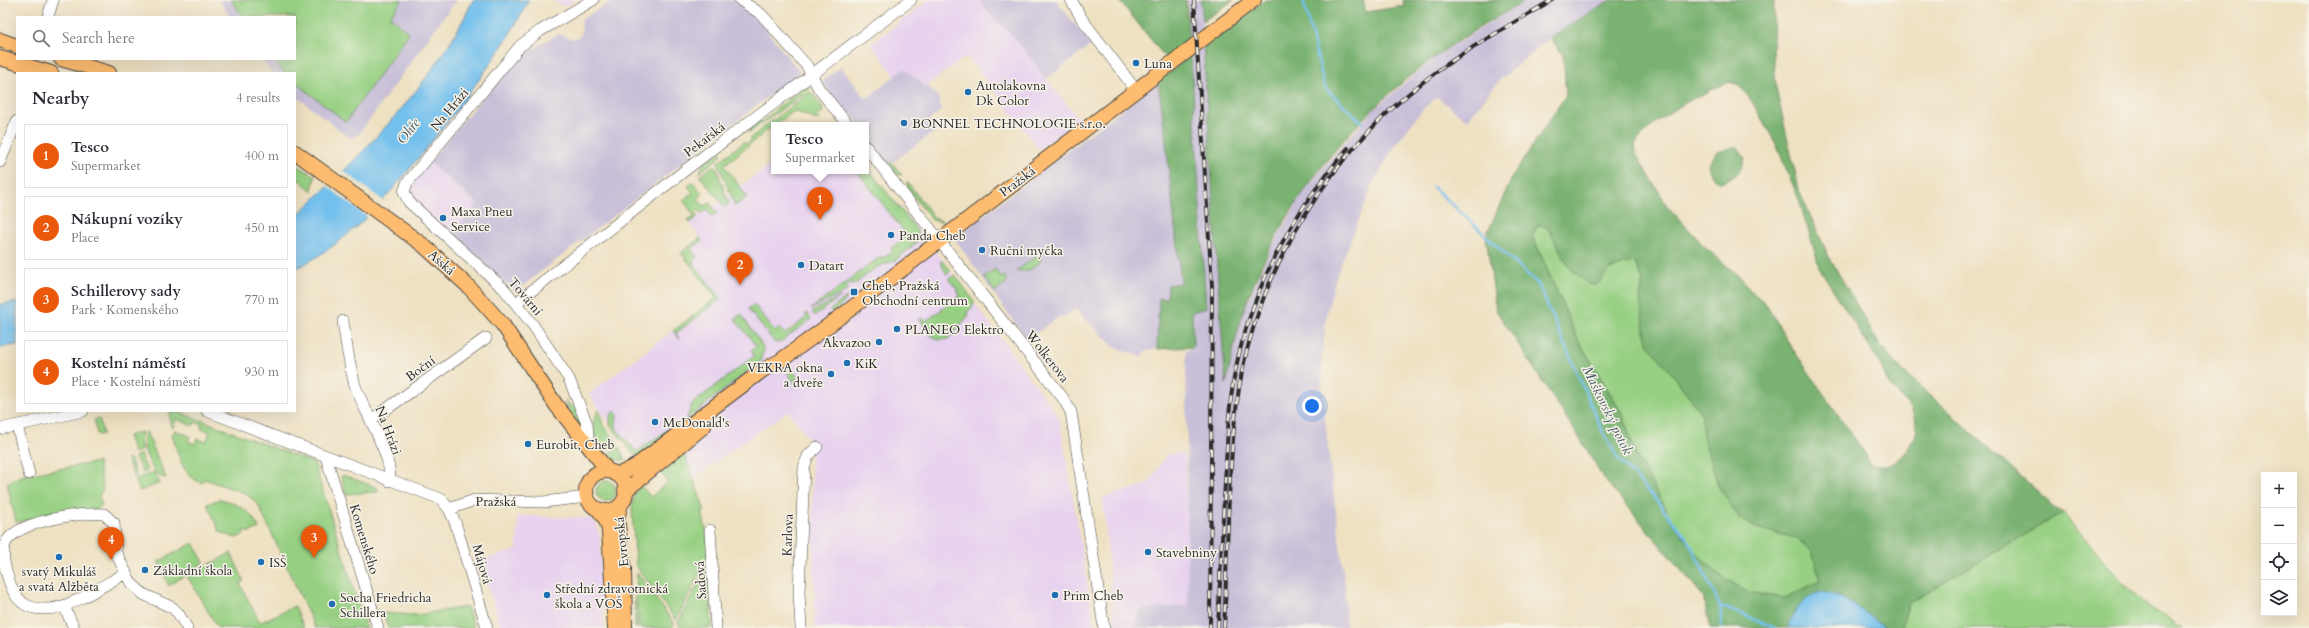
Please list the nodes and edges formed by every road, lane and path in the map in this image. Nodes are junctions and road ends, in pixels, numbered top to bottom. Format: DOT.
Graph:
graph roads {
  1 [pos="53,0"];
  2 [pos="593,0"];
  3 [pos="740,0"];
  4 [pos="911,0"];
  5 [pos="1254,0"];
  6 [pos="1073,2"];
  7 [pos="48,16"];
  8 [pos="0,40"];
  9 [pos="16,46"];
  10 [pos="0,58"];
  11 [pos="64,60"];
  12 [pos="34,67"];
  13 [pos="48,72"];
  14 [pos="106,72"];
  15 [pos="812,76"];
  16 [pos="1135,89"];
  17 [pos="846,122"];
  18 [pos="16,123"];
  19 [pos="869,151"];
  20 [pos="296,153"];
  21 [pos="0,162"];
  22 [pos="404,192"];
  23 [pos="940,240"];
  24 [pos="516,303"];
  25 [pos="343,321"];
  26 [pos="486,338"];
  27 [pos="780,361"];
  28 [pos="556,405"];
  29 [pos="79,412"];
  30 [pos="210,412"];
  31 [pos="371,420"];
  32 [pos="17,426"];
  33 [pos="0,429"];
  34 [pos="589,444"];
  35 [pos="817,447"];
  36 [pos="326,457"];
  37 [pos="613,473"];
  38 [pos="29,474"];
  39 [pos="592,477"];
  40 [pos="389,480"];
  41 [pos="625,490"];
  42 [pos="587,498"];
  43 [pos="621,504"];
  44 [pos="449,509"];
  45 [pos="598,509"];
  46 [pos="710,530"];
  47 [pos="126,573"];
  48 [pos="64,606"];
  49 [pos="74,628"];
  50 [pos="187,628"];
  51 [pos="378,628"];
  52 [pos="487,628"];
  53 [pos="615,628"];
  54 [pos="625,628"];
  55 [pos="716,628"];
  56 [pos="801,628"];
  57 [pos="1104,628"];
  1 -- 7 [label="street"];
  2 -- 22 [label="street, Na Hrázi"];
  3 -- 15 [label="street"];
  4 -- 15 [label="street, Pekařská"];
  5 -- 16 [label="main road, Pražská"];
  6 -- 16 [label="street"];
  8 -- 9 [label="main road"];
  10 -- 12 [label="main road"];
  11 -- 14 [label="main road"];
  12 -- 13 [label="main road"];
  15 -- 17 [label="street"];
  15 -- 24 [label="street, Pekařská"];
  16 -- 23 [label="main road, Pražská"];
  18 -- 21 [label="street"];
  19 -- 23 [label="street, Wolkerova"];
  20 -- 28 [label="main road, Ašská"];
  22 -- 24 [label="street, Tovární"];
  23 -- 27 [label="main road, Pražská"];
  23 -- 57 [label="street, Wolkerova"];
  24 -- 34 [label="street, Tovární"];
  25 -- 31 [label="street, Na Hrázi"];
  26 -- 31 [label="street, Boční"];
  27 -- 37 [label="main road, Pražská"];
  27 -- 41 [label="main road, Pražská"];
  28 -- 34 [label="main road, Ašská"];
  28 -- 39 [label="main road, Ašská"];
  29 -- 32 [label="street"];
  30 -- 36 [label="street"];
  31 -- 40 [label="street, Na Hrázi"];
  32 -- 33 [label="street"];
  32 -- 38 [label="street"];
  34 -- 37 [label="main road, Ašská"];
  35 -- 56 [label="street, Karlova"];
  36 -- 40 [label="street"];
  36 -- 51 [label="street, Komenského"];
  37 -- 39 [label="main road"];
  37 -- 41 [label="main road"];
  39 -- 42 [label="main road"];
  40 -- 44 [label="street"];
  41 -- 43 [label="main road"];
  42 -- 44 [label="street, Pražská"];
  42 -- 45 [label="main road"];
  43 -- 45 [label="main road"];
  43 -- 54 [label="main road, Evropská"];
  44 -- 52 [label="street, Májová"];
  45 -- 53 [label="main road, Evropská"];
  46 -- 55 [label="street, Sadová"];
  47 -- 48 [label="street"];
  47 -- 48 [label="street"];
  47 -- 50 [label="street"];
  48 -- 49 [label="street"];
}
